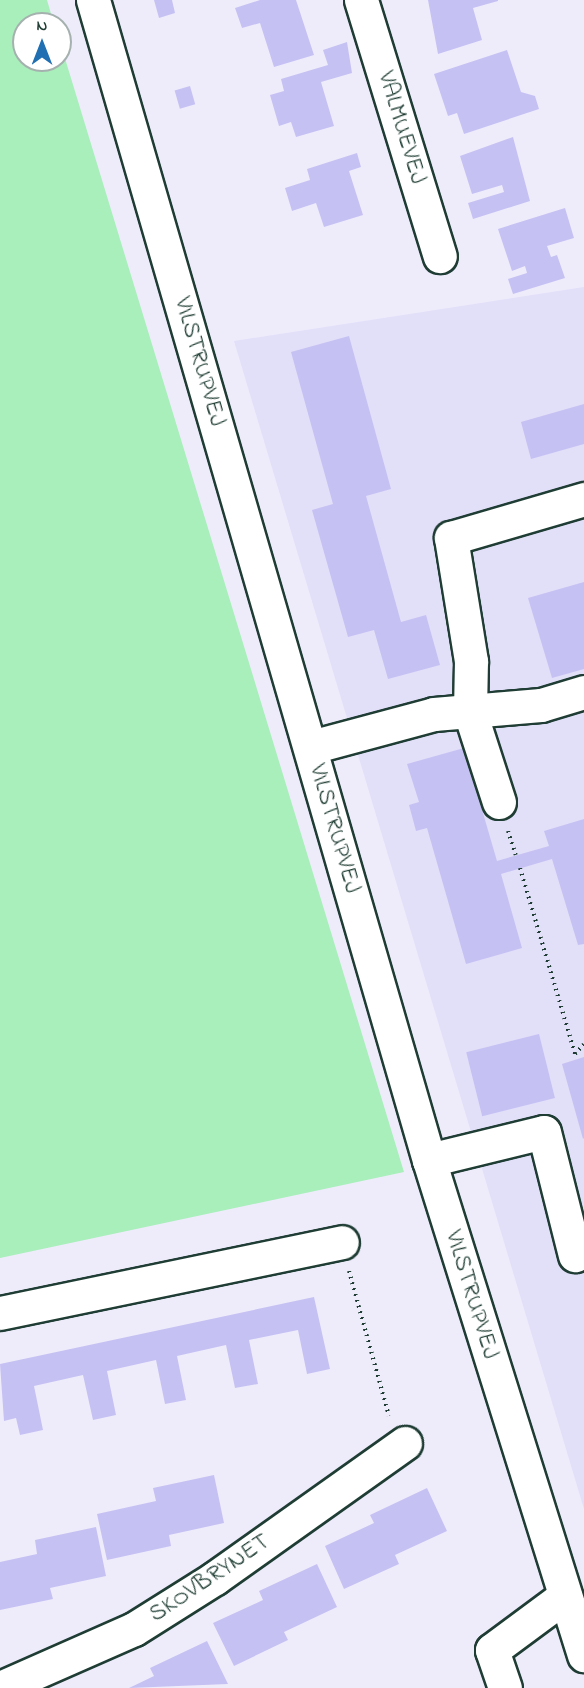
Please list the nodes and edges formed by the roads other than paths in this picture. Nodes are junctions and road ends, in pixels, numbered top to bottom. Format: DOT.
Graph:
graph roads {
  1 [pos="93,0"];
  2 [pos="361,0"];
  3 [pos="440,256"];
  4 [pos="584,499"];
  5 [pos="584,692"];
  6 [pos="470,712"];
  7 [pos="314,757"];
  8 [pos="499,802"];
  9 [pos="429,1160"];
  10 [pos="342,1242"];
  11 [pos="575,1255"];
  12 [pos="0,1313"];
  13 [pos="405,1443"];
  14 [pos="565,1596"];
  15 [pos="584,1655"];
  16 [pos="0,1688"];
  17 [pos="506,1688"];
  1 -- 7 [label="street, VILSTRUPVEJ"];
  2 -- 3 [label="street, VALMUEVEJ"];
  4 -- 6 [label="street"];
  5 -- 6 [label="street"];
  6 -- 7 [label="street"];
  6 -- 8 [label="street"];
  7 -- 9 [label="street, VILSTRUPVEJ"];
  9 -- 11 [label="street"];
  9 -- 14 [label="street, VILSTRUPVEJ"];
  10 -- 12 [label="street"];
  13 -- 16 [label="street, SKOVBRYNET"];
  14 -- 15 [label="street, VILSTRUPVEJ"];
  14 -- 17 [label="street"];
}
